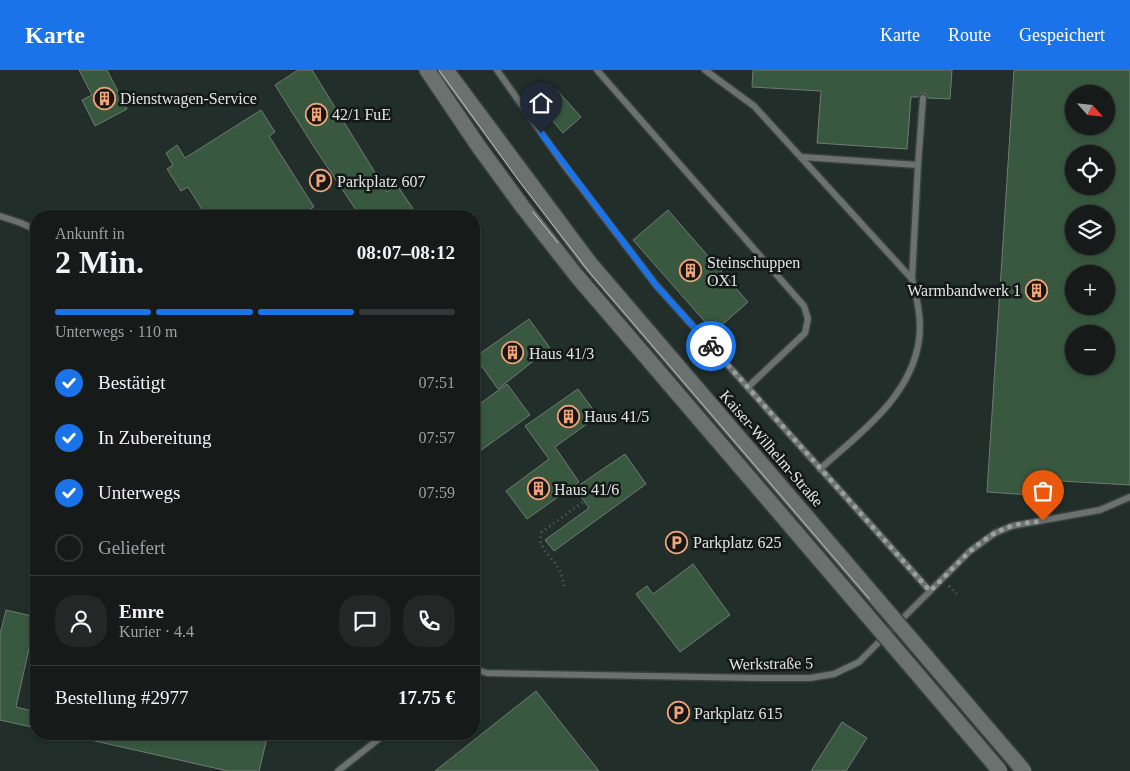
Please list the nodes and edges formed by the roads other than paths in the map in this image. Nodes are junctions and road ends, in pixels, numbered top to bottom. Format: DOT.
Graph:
graph roads {
  1 [pos="427,70"];
  2 [pos="446,70"];
  3 [pos="497,70"];
  4 [pos="597,70"];
  5 [pos="705,70"];
  6 [pos="923,98"];
  7 [pos="802,157"];
  8 [pos="918,165"];
  9 [pos="0,216"];
  10 [pos="30,227"];
  11 [pos="912,279"];
  12 [pos="748,387"];
  13 [pos="820,469"];
  14 [pos="1130,498"];
  15 [pos="930,591"];
  16 [pos="480,671"];
  17 [pos="377,740"];
  18 [pos="338,771"];
  19 [pos="1000,771"];
  20 [pos="1024,771"];
  1 -- 19 [label="main road, bridge"];
  2 -- 20 [label="main road, Kaiser-Wilhelm-Straße, bridge"];
  3 -- 12 [label="lane"];
  4 -- 12 [label="lane"];
  5 -- 7 [label="lane"];
  6 -- 8 [label="lane"];
  7 -- 8 [label="lane"];
  7 -- 11 [label="lane"];
  8 -- 11 [label="lane"];
  9 -- 10 [label="lane"];
  11 -- 13 [label="lane"];
  12 -- 13 [label="lane"];
  13 -- 15 [label="lane"];
  14 -- 15 [label="lane, Werkstraße 5"];
  15 -- 16 [label="lane, Werkstraße 5"];
  17 -- 18 [label="lane"];
}
